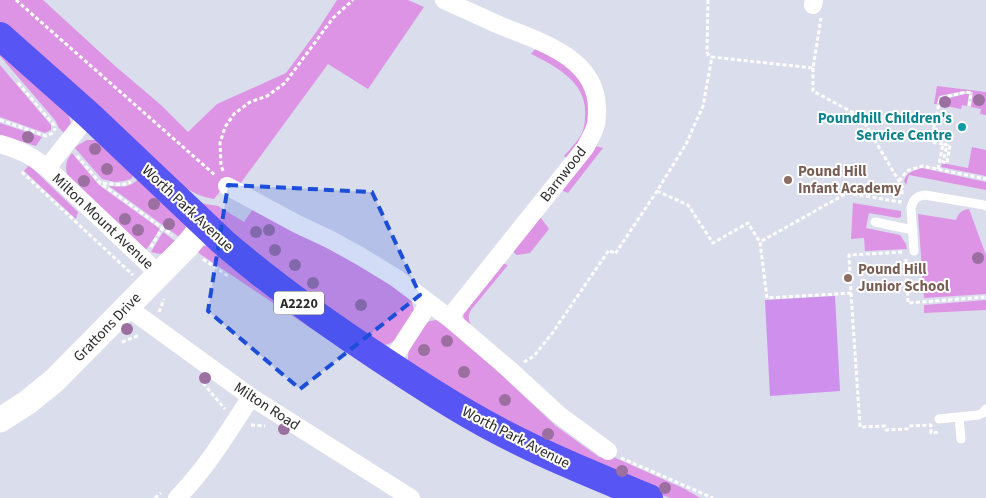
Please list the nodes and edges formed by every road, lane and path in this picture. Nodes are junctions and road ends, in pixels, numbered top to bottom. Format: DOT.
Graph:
graph roads {
  1 [pos="16,0"];
  2 [pos="354,0"];
  3 [pos="444,0"];
  4 [pos="708,0"];
  5 [pos="813,3"];
  6 [pos="0,36"];
  7 [pos="712,57"];
  8 [pos="813,68"];
  9 [pos="969,106"];
  10 [pos="89,116"];
  11 [pos="0,120"];
  12 [pos="55,132"];
  13 [pos="0,144"];
  14 [pos="943,144"];
  15 [pos="952,145"];
  16 [pos="47,168"];
  17 [pos="938,169"];
  18 [pos="20,170"];
  19 [pos="986,179"];
  20 [pos="899,181"];
  21 [pos="228,186"];
  22 [pos="657,191"];
  23 [pos="901,198"];
  24 [pos="914,201"];
  25 [pos="986,206"];
  26 [pos="876,222"];
  27 [pos="204,224"];
  28 [pos="912,230"];
  29 [pos="760,242"];
  30 [pos="914,251"];
  31 [pos="152,281"];
  32 [pos="852,293"];
  33 [pos="986,297"];
  34 [pos="429,303"];
  35 [pos="127,307"];
  36 [pos="449,318"];
  37 [pos="390,365"];
  38 [pos="510,370"];
  39 [pos="251,397"];
  40 [pos="986,408"];
  41 [pos="959,417"];
  42 [pos="939,419"];
  43 [pos="0,420"];
  44 [pos="961,435"];
  45 [pos="608,451"];
  46 [pos="177,498"];
  47 [pos="411,498"];
  48 [pos="649,498"];
  49 [pos="713,498"];
  1 -- 21 [label="path"];
  2 -- 21 [label="path"];
  3 -- 36 [label="street, Barnwood"];
  4 -- 7 [label="path"];
  5 -- 8 [label="path"];
  6 -- 10 [label="main road, Worth Park Avenue / A2220"];
  7 -- 8 [label="path"];
  7 -- 22 [label="path"];
  8 -- 20 [label="path"];
  9 -- 14 [label="path"];
  10 -- 16 [label="street, Milton Mount Avenue"];
  10 -- 27 [label="main road, Worth Park Avenue / A2220"];
  11 -- 12 [label="path"];
  13 -- 16 [label="street, Milton Mount Avenue"];
  14 -- 15 [label="path"];
  14 -- 17 [label="path"];
  16 -- 31 [label="street, Milton Mount Avenue"];
  17 -- 19 [label="path"];
  17 -- 20 [label="path"];
  18 -- 31 [label="path"];
  20 -- 23 [label="path"];
  21 -- 34 [label="street"];
  22 -- 29 [label="path"];
  22 -- 38 [label="path"];
  23 -- 24 [label="path"];
  23 -- 29 [label="path"];
  24 -- 25 [label="lane"];
  24 -- 28 [label="lane"];
  26 -- 28 [label="lane"];
  27 -- 31 [label="street, Grattons Drive"];
  27 -- 37 [label="main road, Worth Park Avenue / A2220"];
  28 -- 30 [label="lane"];
  29 -- 32 [label="path"];
  31 -- 35 [label="street, Grattons Drive"];
  32 -- 33 [label="path"];
  32 -- 44 [label="path"];
  34 -- 36 [label="street"];
  34 -- 37 [label="street"];
  35 -- 39 [label="street, Milton Road"];
  35 -- 43 [label="street, Grattons Drive"];
  36 -- 38 [label="street"];
  37 -- 48 [label="main road, Worth Park Avenue / A2220"];
  38 -- 45 [label="street"];
  39 -- 46 [label="street"];
  39 -- 47 [label="street, Milton Road"];
  40 -- 41 [label="lane"];
  41 -- 42 [label="lane"];
  41 -- 44 [label="lane"];
  45 -- 49 [label="path"];
}
